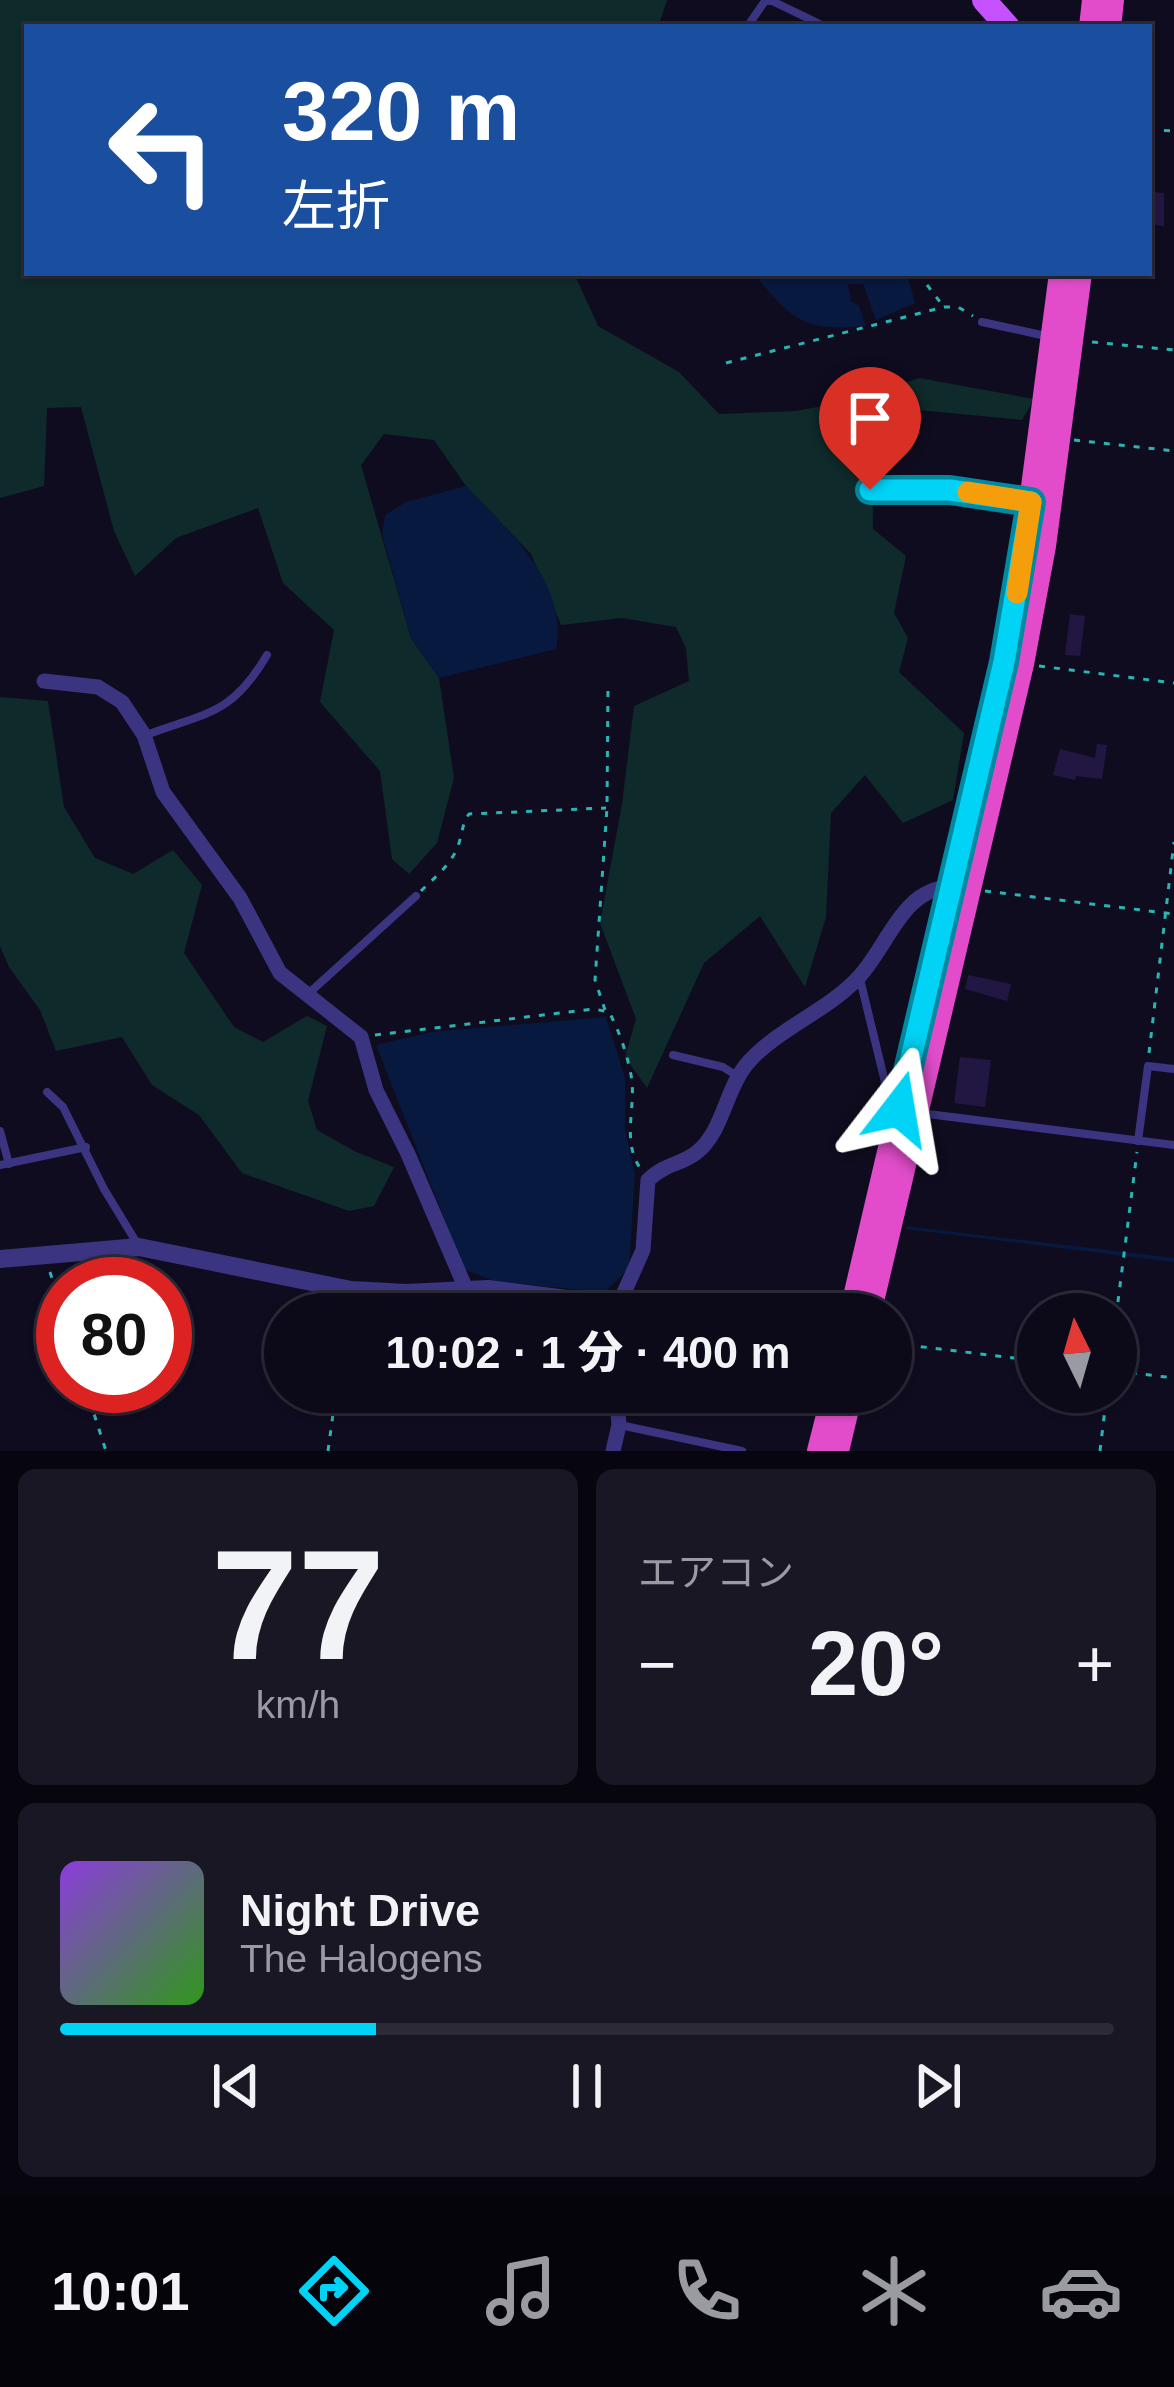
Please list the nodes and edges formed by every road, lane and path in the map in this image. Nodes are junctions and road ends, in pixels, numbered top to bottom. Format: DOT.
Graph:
graph roads {
  1 [pos="985,0"];
  2 [pos="749,24"];
  3 [pos="820,24"];
  4 [pos="1005,24"];
  5 [pos="920,276"];
  6 [pos="1061,276"];
  7 [pos="1079,276"];
  8 [pos="944,307"];
  9 [pos="982,322"];
  10 [pos="1062,338"];
  11 [pos="1174,350"];
  12 [pos="727,363"];
  13 [pos="1060,438"];
  14 [pos="1174,451"];
  15 [pos="870,490"];
  16 [pos="1041,504"];
  17 [pos="267,655"];
  18 [pos="1022,664"];
  19 [pos="44,681"];
  20 [pos="1174,683"];
  21 [pos="608,686"];
  22 [pos="144,735"];
  23 [pos="608,808"];
  24 [pos="1174,842"];
  25 [pos="961,888"];
  26 [pos="416,896"];
  27 [pos="1166,914"];
  28 [pos="1174,914"];
  29 [pos="860,978"];
  30 [pos="307,994"];
  31 [pos="606,1011"];
  32 [pos="361,1037"];
  33 [pos="673,1055"];
  34 [pos="1148,1066"];
  35 [pos="1174,1069"];
  36 [pos="737,1076"];
  37 [pos="885,1082"];
  38 [pos="47,1092"];
  39 [pos="907,1111"];
  40 [pos="0,1131"];
  41 [pos="1138,1141"];
  42 [pos="1174,1145"];
  43 [pos="86,1147"];
  44 [pos="5,1165"];
  45 [pos="648,1180"];
  46 [pos="139,1246"];
  47 [pos="44,1253"];
  48 [pos="45,1257"];
  49 [pos="0,1258"];
  50 [pos="466,1289"];
  51 [pos="492,1293"];
  52 [pos="625,1293"];
  53 [pos="857,1293"];
  54 [pos="872,1293"];
  55 [pos="1119,1293"];
  56 [pos="912,1346"];
  57 [pos="1017,1358"];
  58 [pos="1137,1374"];
  59 [pos="1174,1378"];
  60 [pos="94,1413"];
  61 [pos="333,1413"];
  62 [pos="618,1413"];
  63 [pos="829,1413"];
  64 [pos="846,1413"];
  65 [pos="1105,1413"];
  66 [pos="619,1425"];
  67 [pos="106,1451"];
  68 [pos="328,1451"];
  69 [pos="613,1451"];
  70 [pos="742,1451"];
  71 [pos="819,1451"];
  72 [pos="837,1451"];
  73 [pos="1100,1451"];
  1 -- 4 [label="main road"];
  2 -- 3 [label="lane"];
  5 -- 8 [label="path"];
  6 -- 10 [label="highway"];
  7 -- 10 [label="highway"];
  8 -- 9 [label="path"];
  8 -- 12 [label="path"];
  9 -- 10 [label="lane"];
  10 -- 11 [label="path"];
  10 -- 13 [label="highway"];
  10 -- 16 [label="highway"];
  13 -- 14 [label="path"];
  13 -- 16 [label="highway"];
  15 -- 16 [label="lane"];
  16 -- 18 [label="highway"];
  16 -- 25 [label="highway"];
  17 -- 22 [label="lane"];
  18 -- 20 [label="path"];
  18 -- 25 [label="highway"];
  19 -- 22 [label="street"];
  21 -- 23 [label="path"];
  22 -- 30 [label="street"];
  23 -- 26 [label="path"];
  23 -- 31 [label="path"];
  24 -- 27 [label="path"];
  25 -- 27 [label="path"];
  25 -- 29 [label="street"];
  25 -- 39 [label="highway"];
  26 -- 30 [label="lane"];
  27 -- 28 [label="path"];
  27 -- 34 [label="path"];
  29 -- 36 [label="street"];
  29 -- 37 [label="lane"];
  30 -- 32 [label="street"];
  31 -- 32 [label="path"];
  31 -- 45 [label="path"];
  32 -- 50 [label="street"];
  33 -- 36 [label="lane"];
  34 -- 35 [label="lane"];
  34 -- 41 [label="lane"];
  36 -- 45 [label="street"];
  38 -- 43 [label="lane"];
  39 -- 41 [label="lane"];
  39 -- 53 [label="highway"];
  39 -- 54 [label="highway"];
  40 -- 44 [label="lane"];
  41 -- 42 [label="lane"];
  41 -- 55 [label="path"];
  43 -- 44 [label="lane"];
  43 -- 46 [label="lane"];
  45 -- 52 [label="street"];
  46 -- 47 [label="street"];
  46 -- 50 [label="street"];
  47 -- 48 [label="path"];
  47 -- 49 [label="street"];
  50 -- 51 [label="street"];
  56 -- 57 [label="path"];
  58 -- 59 [label="path"];
  60 -- 67 [label="path"];
  61 -- 68 [label="path"];
  62 -- 66 [label="street"];
  63 -- 71 [label="highway"];
  64 -- 72 [label="highway"];
  65 -- 73 [label="path"];
  66 -- 69 [label="street"];
  66 -- 70 [label="lane"];
}
